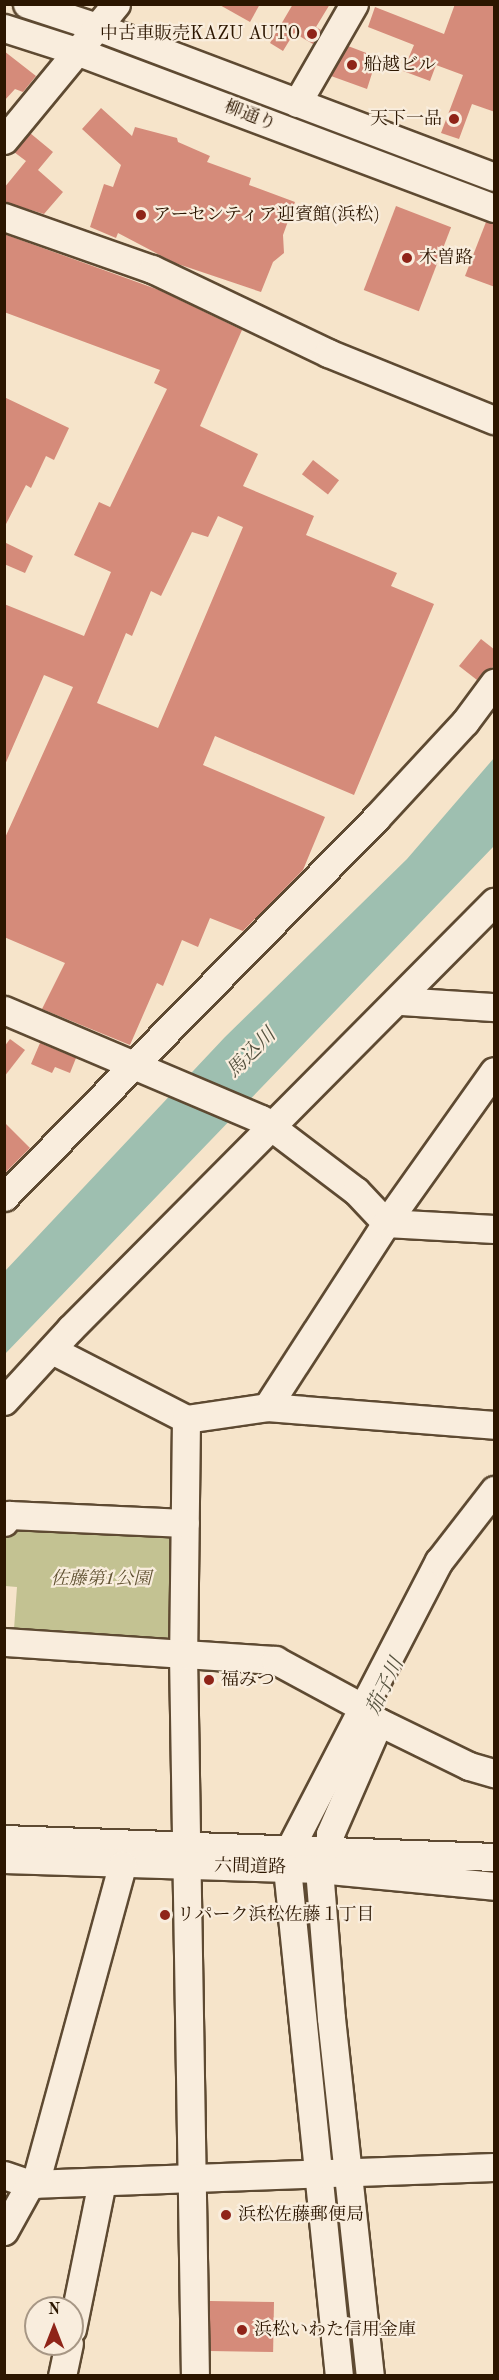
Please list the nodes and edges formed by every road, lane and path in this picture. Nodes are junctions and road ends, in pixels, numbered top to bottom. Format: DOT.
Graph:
graph roads {
  1 [pos="27,4"];
  2 [pos="116,4"];
  3 [pos="354,4"];
  4 [pos="4,28"];
  5 [pos="100,28"];
  6 [pos="79,52"];
  7 [pos="297,102"];
  8 [pos="4,140"];
  9 [pos="494,174"];
  10 [pos="495,208"];
  11 [pos="4,216"];
  12 [pos="495,420"];
  13 [pos="495,683"];
  14 [pos="495,902"];
  15 [pos="400,1001"];
  16 [pos="495,1007"];
  17 [pos="4,1010"];
  18 [pos="139,1069"];
  19 [pos="495,1071"];
  20 [pos="265,1123"];
  21 [pos="4,1197"];
  22 [pos="386,1223"];
  23 [pos="495,1229"];
  24 [pos="52,1350"];
  25 [pos="4,1401"];
  26 [pos="267,1407"];
  27 [pos="186,1419"];
  28 [pos="495,1425"];
  29 [pos="495,1490"];
  30 [pos="4,1522"];
  31 [pos="185,1523"];
  32 [pos="4,1642"];
  33 [pos="183,1654"];
  34 [pos="362,1707"];
  35 [pos="495,1773"];
  36 [pos="4,1839"];
  37 [pos="187,1855"];
  38 [pos="325,1856"];
  39 [pos="495,1857"];
  40 [pos="288,1858"];
  41 [pos="4,1859"];
  42 [pos="122,1864"];
  43 [pos="495,1886"];
  44 [pos="495,2167"];
  45 [pos="347,2172"];
  46 [pos="320,2173"];
  47 [pos="4,2175"];
  48 [pos="192,2180"];
  49 [pos="102,2182"];
  50 [pos="32,2184"];
  51 [pos="4,2231"];
  52 [pos="79,2296"];
  53 [pos="66,2356"];
  54 [pos="62,2376"];
  55 [pos="195,2376"];
  56 [pos="339,2376"];
  57 [pos="370,2376"];
  1 -- 5 [label="street, 柳通り"];
  2 -- 5 [label="street"];
  3 -- 7 [label="street"];
  4 -- 6 [label="street, 柳通り"];
  5 -- 6 [label="street"];
  5 -- 7 [label="street, 柳通り"];
  6 -- 8 [label="street"];
  6 -- 10 [label="street, 柳通り"];
  7 -- 9 [label="street, 柳通り"];
  11 -- 12 [label="street"];
  13 -- 18 [label="street"];
  14 -- 15 [label="street"];
  15 -- 16 [label="street"];
  15 -- 20 [label="street"];
  17 -- 18 [label="street"];
  18 -- 20 [label="street"];
  18 -- 21 [label="street"];
  19 -- 22 [label="street"];
  20 -- 22 [label="street"];
  20 -- 24 [label="street"];
  22 -- 23 [label="street"];
  22 -- 26 [label="street"];
  24 -- 25 [label="street"];
  24 -- 27 [label="street"];
  26 -- 27 [label="street"];
  26 -- 28 [label="street"];
  27 -- 31 [label="street"];
  29 -- 34 [label="street"];
  30 -- 31 [label="street"];
  31 -- 33 [label="street"];
  32 -- 33 [label="street"];
  33 -- 34 [label="street"];
  33 -- 37 [label="street"];
  34 -- 40 [label="street"];
  35 -- 38 [label="street"];
  36 -- 37 [label="street, 六間道路"];
  37 -- 40 [label="street, 六間道路"];
  37 -- 42 [label="street, 六間道路"];
  37 -- 48 [label="street"];
  38 -- 39 [label="street, 六間道路"];
  38 -- 40 [label="street, 六間道路"];
  38 -- 43 [label="street, 六間道路"];
  38 -- 45 [label="street"];
  40 -- 46 [label="street"];
  41 -- 42 [label="street, 六間道路"];
  42 -- 50 [label="street"];
  44 -- 45 [label="street"];
  45 -- 46 [label="street"];
  45 -- 57 [label="street"];
  46 -- 48 [label="street"];
  46 -- 56 [label="street"];
  47 -- 50 [label="street"];
  48 -- 49 [label="street"];
  48 -- 55 [label="street"];
  49 -- 50 [label="street"];
  49 -- 52 [label="street"];
  50 -- 51 [label="street"];
  53 -- 54 [label="street"];
}
